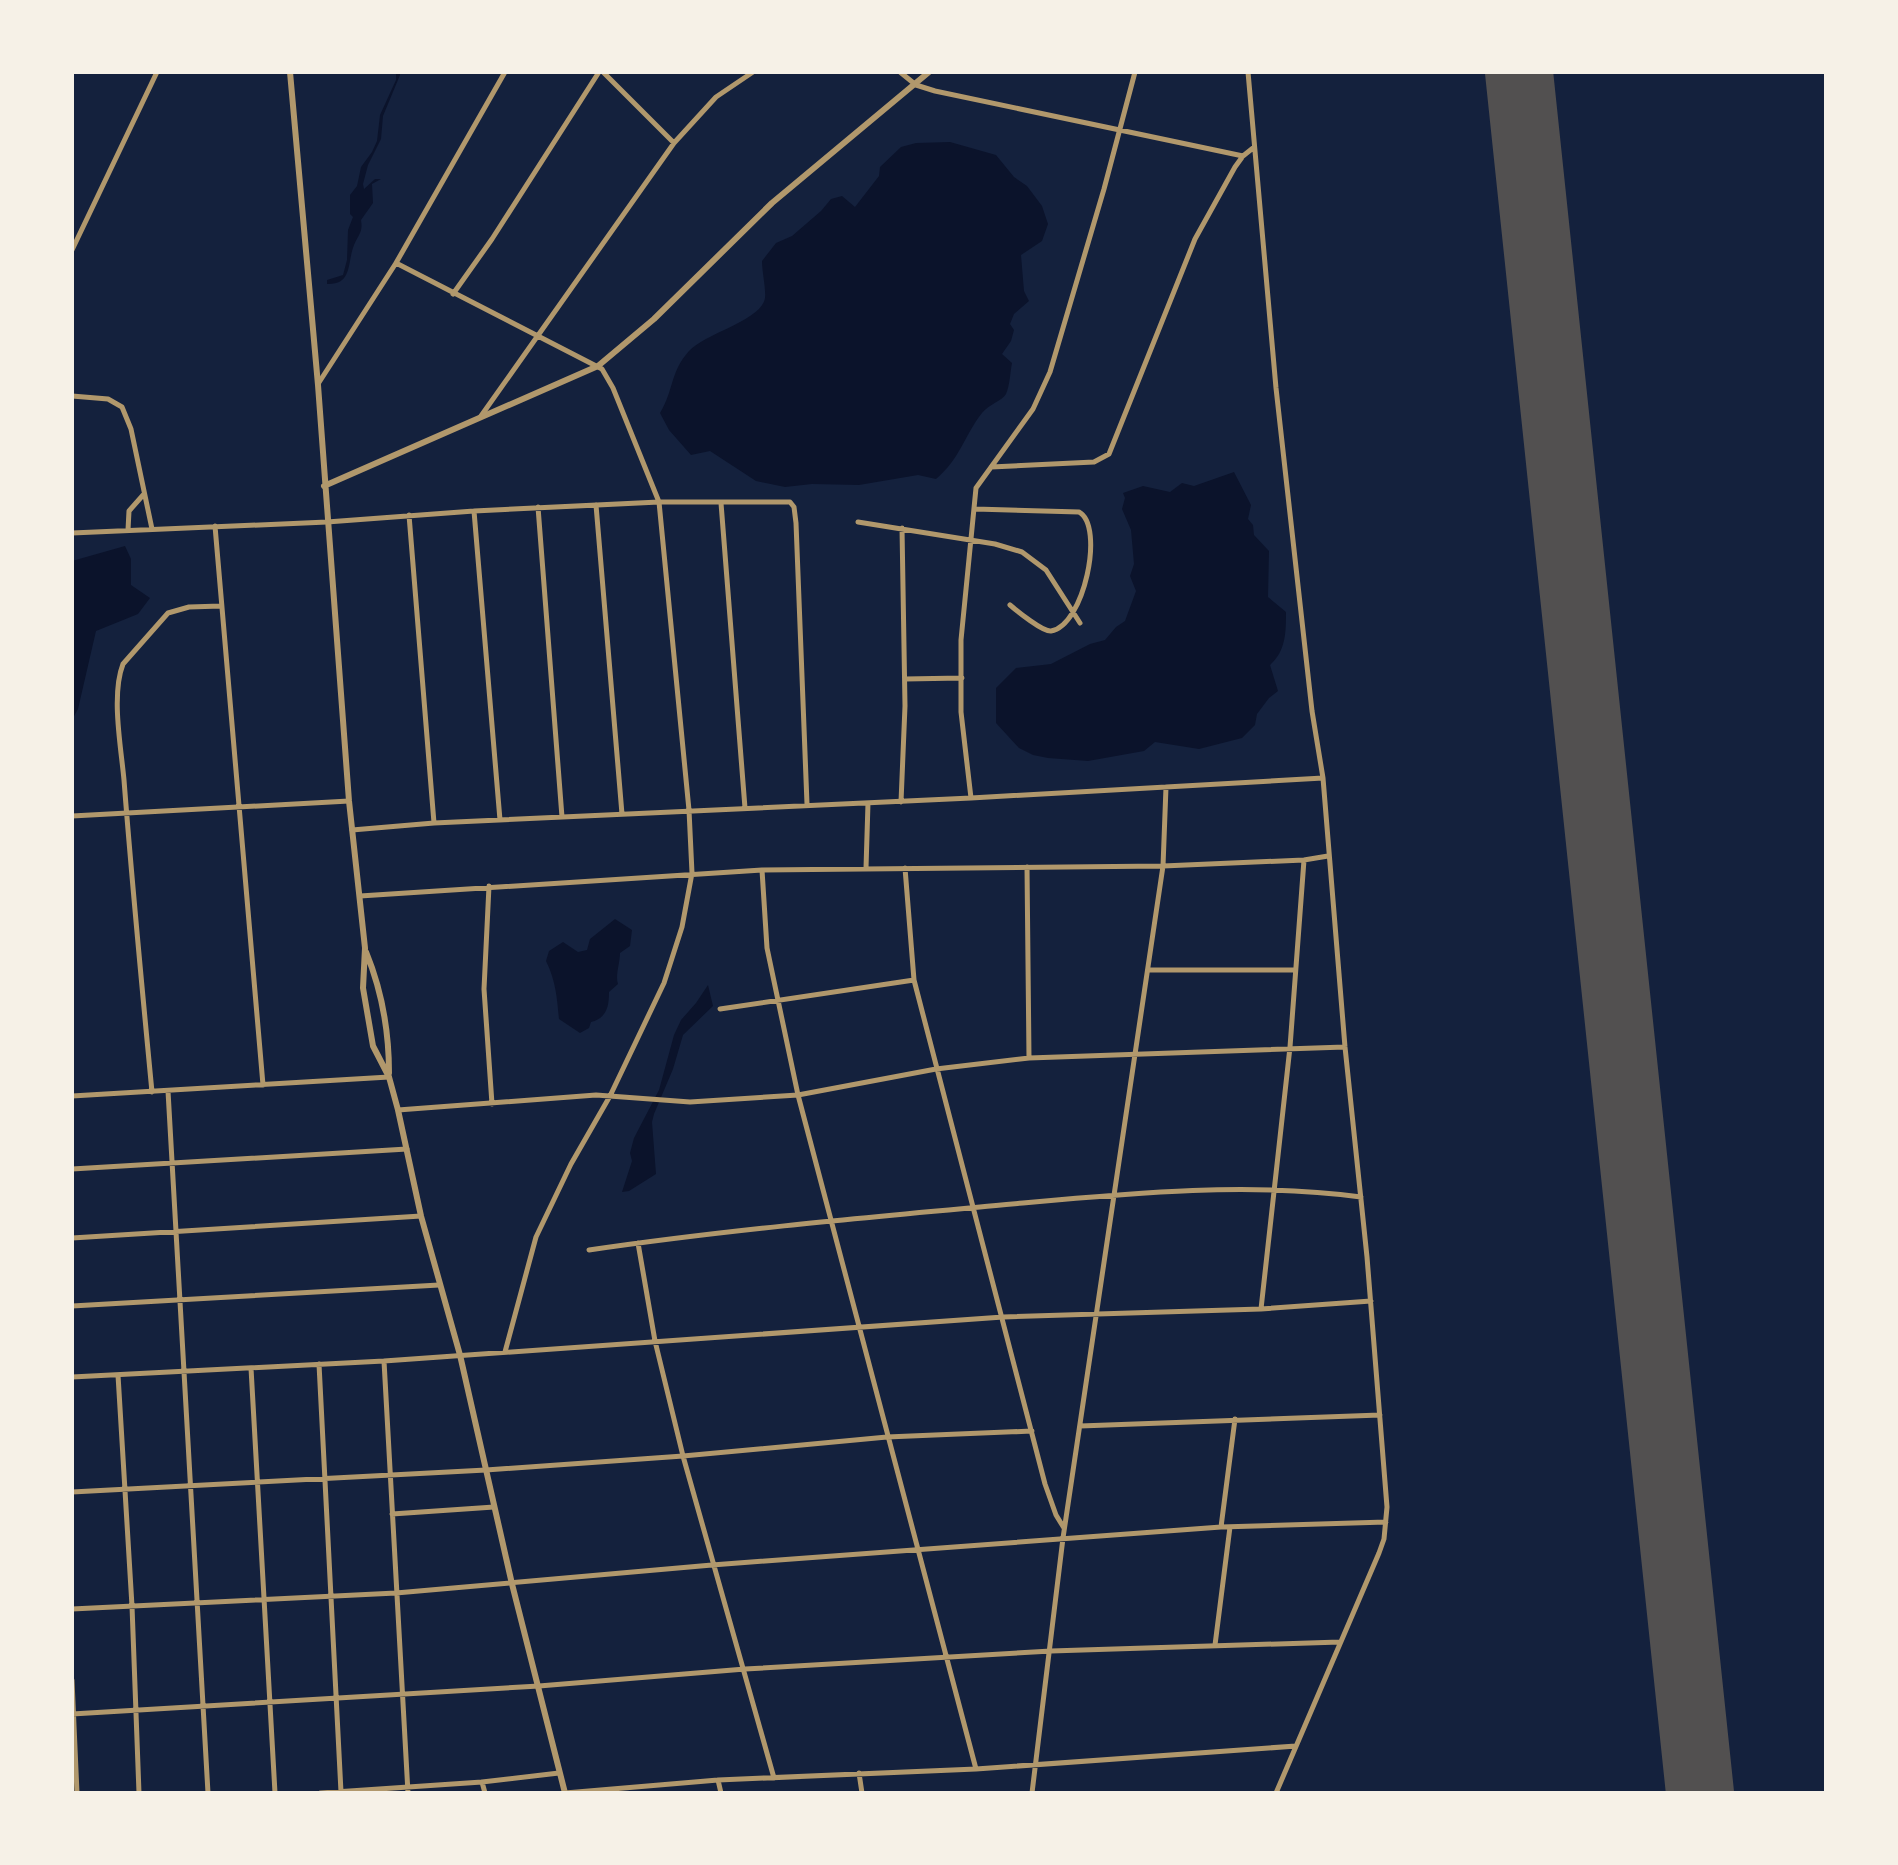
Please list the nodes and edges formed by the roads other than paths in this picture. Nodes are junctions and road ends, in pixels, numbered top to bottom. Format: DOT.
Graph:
graph roads {
  1 [pos="157,72"];
  2 [pos="290,72"];
  3 [pos="505,72"];
  4 [pos="601,72"];
  5 [pos="753,72"];
  6 [pos="900,72"];
  7 [pos="929,72"];
  8 [pos="1135,72"];
  9 [pos="1248,72"];
  10 [pos="916,85"];
  11 [pos="1121,128"];
  12 [pos="674,143"];
  13 [pos="1254,147"];
  14 [pos="1243,156"];
  15 [pos="72,250"];
  16 [pos="396,263"];
  17 [pos="453,294"];
  18 [pos="537,336"];
  19 [pos="598,366"];
  20 [pos="318,385"];
  21 [pos="72,396"];
  22 [pos="480,417"];
  23 [pos="991,467"];
  24 [pos="324,486"];
  25 [pos="144,493"];
  26 [pos="659,502"];
  27 [pos="721,503"];
  28 [pos="596,505"];
  29 [pos="538,507"];
  30 [pos="974,509"];
  31 [pos="474,511"];
  32 [pos="409,515"];
  33 [pos="327,522"];
  34 [pos="858,522"];
  35 [pos="215,526"];
  36 [pos="902,528"];
  37 [pos="152,529"];
  38 [pos="128,530"];
  39 [pos="72,533"];
  40 [pos="972,541"];
  41 [pos="1010,605"];
  42 [pos="221,606"];
  43 [pos="1073,612"];
  44 [pos="1080,623"];
  45 [pos="962,678"];
  46 [pos="905,679"];
  47 [pos="1323,778"];
  48 [pos="1166,787"];
  49 [pos="971,798"];
  50 [pos="349,801"];
  51 [pos="901,802"];
  52 [pos="868,803"];
  53 [pos="807,804"];
  54 [pos="238,807"];
  55 [pos="745,808"];
  56 [pos="689,810"];
  57 [pos="126,813"];
  58 [pos="622,814"];
  59 [pos="72,816"];
  60 [pos="562,817"];
  61 [pos="500,820"];
  62 [pos="434,823"];
  63 [pos="352,830"];
  64 [pos="1328,856"];
  65 [pos="1304,860"];
  66 [pos="1163,866"];
  67 [pos="1027,867"];
  68 [pos="866,868"];
  69 [pos="905,868"];
  70 [pos="762,870"];
  71 [pos="692,873"];
  72 [pos="489,886"];
  73 [pos="360,896"];
  74 [pos="365,948"];
  75 [pos="1149,970"];
  76 [pos="1295,970"];
  77 [pos="914,980"];
  78 [pos="777,1000"];
  79 [pos="720,1009"];
  80 [pos="1290,1047"];
  81 [pos="1345,1047"];
  82 [pos="1135,1054"];
  83 [pos="1029,1058"];
  84 [pos="936,1069"];
  85 [pos="389,1077"];
  86 [pos="263,1085"];
  87 [pos="168,1091"];
  88 [pos="152,1092"];
  89 [pos="798,1095"];
  90 [pos="72,1096"];
  91 [pos="610,1096"];
  92 [pos="492,1104"];
  93 [pos="398,1110"];
  94 [pos="407,1149"];
  95 [pos="172,1163"];
  96 [pos="72,1169"];
  97 [pos="1272,1191"];
  98 [pos="1113,1196"];
  99 [pos="1361,1197"];
  100 [pos="974,1208"];
  101 [pos="421,1216"];
  102 [pos="830,1220"];
  103 [pos="176,1231"];
  104 [pos="72,1238"];
  105 [pos="638,1243"];
  106 [pos="589,1250"];
  107 [pos="439,1285"];
  108 [pos="179,1300"];
  109 [pos="1371,1301"];
  110 [pos="72,1306"];
  111 [pos="1261,1309"];
  112 [pos="1098,1314"];
  113 [pos="1003,1317"];
  114 [pos="859,1328"];
  115 [pos="655,1341"];
  116 [pos="505,1352"];
  117 [pos="460,1355"];
  118 [pos="384,1361"];
  119 [pos="319,1364"];
  120 [pos="251,1368"];
  121 [pos="184,1371"];
  122 [pos="118,1375"];
  123 [pos="72,1377"];
  124 [pos="1380,1415"];
  125 [pos="1235,1419"];
  126 [pos="1080,1426"];
  127 [pos="1032,1431"];
  128 [pos="887,1437"];
  129 [pos="683,1456"];
  130 [pos="486,1470"];
  131 [pos="391,1474"];
  132 [pos="326,1478"];
  133 [pos="258,1482"];
  134 [pos="192,1486"];
  135 [pos="125,1489"];
  136 [pos="72,1492"];
  137 [pos="494,1507"];
  138 [pos="392,1514"];
  139 [pos="1386,1522"];
  140 [pos="1221,1527"];
  141 [pos="1230,1527"];
  142 [pos="1064,1528"];
  143 [pos="1063,1538"];
  144 [pos="920,1550"];
  145 [pos="712,1565"];
  146 [pos="512,1584"];
  147 [pos="396,1593"];
  148 [pos="332,1595"];
  149 [pos="264,1597"];
  150 [pos="199,1602"];
  151 [pos="132,1606"];
  152 [pos="72,1609"];
  153 [pos="1340,1642"];
  154 [pos="1215,1645"];
  155 [pos="1051,1651"];
  156 [pos="948,1657"];
  157 [pos="745,1669"];
  158 [pos="72,1680"];
  159 [pos="539,1686"];
  160 [pos="402,1695"];
  161 [pos="336,1699"];
  162 [pos="271,1702"];
  163 [pos="202,1707"];
  164 [pos="137,1710"];
  165 [pos="73,1714"];
  166 [pos="1296,1746"];
  167 [pos="1036,1763"];
  168 [pos="976,1769"];
  169 [pos="559,1773"];
  170 [pos="859,1773"];
  171 [pos="774,1778"];
  172 [pos="718,1780"];
  173 [pos="482,1782"];
  174 [pos="408,1790"];
  175 [pos="341,1792"];
  176 [pos="77,1793"];
  177 [pos="139,1793"];
  178 [pos="208,1793"];
  179 [pos="275,1793"];
  180 [pos="320,1793"];
  181 [pos="485,1793"];
  182 [pos="565,1793"];
  183 [pos="721,1793"];
  184 [pos="862,1793"];
  185 [pos="1032,1793"];
  186 [pos="1276,1793"];
  1 -- 15 [label="street"];
  2 -- 20 [label="street"];
  3 -- 16 [label="street"];
  4 -- 12 [label="street"];
  4 -- 17 [label="street"];
  5 -- 12 [label="street"];
  6 -- 10 [label="street"];
  7 -- 10 [label="street"];
  8 -- 11 [label="street"];
  9 -- 13 [label="street"];
  10 -- 11 [label="street"];
  10 -- 19 [label="street"];
  11 -- 14 [label="street"];
  11 -- 23 [label="street"];
  12 -- 18 [label="street"];
  13 -- 14 [label="street"];
  13 -- 47 [label="street"];
  14 -- 23 [label="street"];
  16 -- 17 [label="street"];
  16 -- 20 [label="street"];
  17 -- 18 [label="street"];
  18 -- 19 [label="street"];
  18 -- 22 [label="street"];
  19 -- 22 [label="street"];
  19 -- 26 [label="street"];
  20 -- 24 [label="street"];
  21 -- 25 [label="street"];
  22 -- 24 [label="street"];
  23 -- 30 [label="street"];
  24 -- 33 [label="street"];
  25 -- 37 [label="street"];
  25 -- 38 [label="street"];
  26 -- 27 [label="street"];
  26 -- 28 [label="street"];
  26 -- 56 [label="street"];
  27 -- 53 [label="street"];
  27 -- 55 [label="street"];
  28 -- 29 [label="street"];
  28 -- 58 [label="street"];
  29 -- 31 [label="street"];
  29 -- 60 [label="street"];
  30 -- 40 [label="street"];
  30 -- 43 [label="street"];
  31 -- 32 [label="street"];
  31 -- 61 [label="street"];
  32 -- 33 [label="street"];
  32 -- 62 [label="street"];
  33 -- 35 [label="street"];
  33 -- 50 [label="street"];
  34 -- 36 [label="street"];
  35 -- 37 [label="street"];
  35 -- 42 [label="street"];
  36 -- 40 [label="street"];
  36 -- 46 [label="street"];
  37 -- 38 [label="street"];
  38 -- 39 [label="street"];
  40 -- 43 [label="street"];
  40 -- 45 [label="street"];
  41 -- 43 [label="street"];
  42 -- 54 [label="street"];
  42 -- 57 [label="street"];
  43 -- 44 [label="street"];
  45 -- 46 [label="street"];
  45 -- 49 [label="street"];
  46 -- 51 [label="street"];
  47 -- 48 [label="street"];
  47 -- 64 [label="street"];
  48 -- 49 [label="street"];
  48 -- 66 [label="street"];
  49 -- 51 [label="street"];
  50 -- 54 [label="street"];
  50 -- 63 [label="street"];
  51 -- 52 [label="street"];
  52 -- 53 [label="street"];
  52 -- 68 [label="street"];
  53 -- 55 [label="street"];
  54 -- 57 [label="street"];
  54 -- 86 [label="street"];
  55 -- 56 [label="street"];
  56 -- 58 [label="street"];
  56 -- 71 [label="street"];
  57 -- 59 [label="street"];
  57 -- 88 [label="street"];
  58 -- 60 [label="street"];
  60 -- 61 [label="street"];
  61 -- 62 [label="street"];
  62 -- 63 [label="street"];
  63 -- 73 [label="street"];
  64 -- 65 [label="street"];
  64 -- 81 [label="street"];
  65 -- 66 [label="street"];
  65 -- 76 [label="street"];
  66 -- 67 [label="street"];
  66 -- 75 [label="street"];
  67 -- 69 [label="street"];
  67 -- 83 [label="street"];
  68 -- 69 [label="street"];
  68 -- 70 [label="street"];
  69 -- 77 [label="street"];
  70 -- 71 [label="street"];
  70 -- 78 [label="street"];
  71 -- 72 [label="street"];
  71 -- 91 [label="street"];
  72 -- 73 [label="street"];
  72 -- 92 [label="street"];
  73 -- 74 [label="street"];
  74 -- 85 [label="street"];
  74 -- 85 [label="street"];
  75 -- 76 [label="street"];
  75 -- 82 [label="street"];
  76 -- 80 [label="street"];
  77 -- 78 [label="street"];
  77 -- 84 [label="street"];
  78 -- 79 [label="street"];
  78 -- 89 [label="street"];
  80 -- 81 [label="street"];
  80 -- 82 [label="street"];
  80 -- 97 [label="street"];
  81 -- 99 [label="street"];
  82 -- 83 [label="street"];
  82 -- 98 [label="street"];
  83 -- 84 [label="street"];
  84 -- 89 [label="street"];
  84 -- 100 [label="street"];
  85 -- 86 [label="street"];
  85 -- 93 [label="street"];
  86 -- 87 [label="street"];
  87 -- 88 [label="street"];
  87 -- 95 [label="street"];
  88 -- 90 [label="street"];
  89 -- 91 [label="street"];
  89 -- 102 [label="street"];
  91 -- 92 [label="street"];
  91 -- 116 [label="street"];
  92 -- 93 [label="street"];
  93 -- 94 [label="street"];
  94 -- 95 [label="street"];
  94 -- 101 [label="street"];
  95 -- 96 [label="street"];
  95 -- 103 [label="street"];
  97 -- 98 [label="street"];
  97 -- 99 [label="street"];
  97 -- 111 [label="street"];
  98 -- 100 [label="street"];
  98 -- 112 [label="street"];
  99 -- 109 [label="street"];
  100 -- 102 [label="street"];
  100 -- 113 [label="street"];
  101 -- 103 [label="street"];
  101 -- 107 [label="street"];
  102 -- 105 [label="street"];
  102 -- 114 [label="street"];
  103 -- 104 [label="street"];
  103 -- 108 [label="street"];
  105 -- 106 [label="street"];
  105 -- 115 [label="street"];
  107 -- 108 [label="street"];
  107 -- 117 [label="street"];
  108 -- 110 [label="street"];
  108 -- 121 [label="street"];
  109 -- 111 [label="street"];
  109 -- 124 [label="street"];
  111 -- 112 [label="street"];
  112 -- 113 [label="street"];
  112 -- 126 [label="street"];
  113 -- 114 [label="street"];
  113 -- 127 [label="street"];
  114 -- 115 [label="street"];
  114 -- 128 [label="street"];
  115 -- 116 [label="street"];
  115 -- 129 [label="street"];
  116 -- 117 [label="street"];
  117 -- 118 [label="street"];
  117 -- 130 [label="street"];
  118 -- 119 [label="street"];
  118 -- 131 [label="street"];
  119 -- 120 [label="street"];
  119 -- 132 [label="street"];
  120 -- 121 [label="street"];
  120 -- 133 [label="street"];
  121 -- 122 [label="street"];
  121 -- 134 [label="street"];
  122 -- 123 [label="street"];
  122 -- 135 [label="street"];
  124 -- 125 [label="street"];
  124 -- 139 [label="street"];
  125 -- 126 [label="street"];
  125 -- 140 [label="street"];
  126 -- 142 [label="street"];
  127 -- 128 [label="street"];
  127 -- 142 [label="street"];
  128 -- 129 [label="street"];
  128 -- 144 [label="street"];
  129 -- 130 [label="street"];
  129 -- 145 [label="street"];
  130 -- 131 [label="street"];
  130 -- 137 [label="street"];
  131 -- 132 [label="street"];
  131 -- 138 [label="street"];
  132 -- 133 [label="street"];
  132 -- 148 [label="street"];
  133 -- 134 [label="street"];
  133 -- 149 [label="street"];
  134 -- 135 [label="street"];
  134 -- 150 [label="street"];
  135 -- 136 [label="street"];
  135 -- 151 [label="street"];
  137 -- 138 [label="street"];
  137 -- 146 [label="street"];
  138 -- 147 [label="street"];
  139 -- 141 [label="street"];
  139 -- 153 [label="street"];
  140 -- 141 [label="street"];
  140 -- 143 [label="street"];
  141 -- 154 [label="street"];
  142 -- 143 [label="street"];
  143 -- 144 [label="street"];
  143 -- 155 [label="street"];
  144 -- 145 [label="street"];
  144 -- 156 [label="street"];
  145 -- 146 [label="street"];
  145 -- 157 [label="street"];
  146 -- 147 [label="street"];
  146 -- 159 [label="street"];
  147 -- 148 [label="street"];
  147 -- 160 [label="street"];
  148 -- 149 [label="street"];
  148 -- 161 [label="street"];
  149 -- 150 [label="street"];
  149 -- 162 [label="street"];
  150 -- 151 [label="street"];
  150 -- 163 [label="street"];
  151 -- 152 [label="street"];
  151 -- 164 [label="street"];
  153 -- 154 [label="street"];
  153 -- 166 [label="street"];
  154 -- 155 [label="street"];
  155 -- 156 [label="street"];
  155 -- 167 [label="street"];
  156 -- 157 [label="street"];
  156 -- 168 [label="street"];
  157 -- 159 [label="street"];
  157 -- 171 [label="street"];
  158 -- 165 [label="street"];
  159 -- 160 [label="street"];
  159 -- 169 [label="street"];
  160 -- 161 [label="street"];
  160 -- 174 [label="street"];
  161 -- 162 [label="street"];
  161 -- 175 [label="street"];
  162 -- 163 [label="street"];
  162 -- 179 [label="street"];
  163 -- 164 [label="street"];
  163 -- 178 [label="street"];
  164 -- 165 [label="street"];
  164 -- 177 [label="street"];
  165 -- 176 [label="street"];
  166 -- 167 [label="street"];
  166 -- 186 [label="street"];
  167 -- 168 [label="street"];
  167 -- 185 [label="street"];
  168 -- 170 [label="street"];
  169 -- 173 [label="street"];
  169 -- 182 [label="street"];
  170 -- 171 [label="street"];
  170 -- 184 [label="street"];
  171 -- 172 [label="street"];
  172 -- 182 [label="street"];
  172 -- 183 [label="street"];
  173 -- 174 [label="street"];
  173 -- 181 [label="street"];
  174 -- 175 [label="street"];
  175 -- 180 [label="street"];
}
